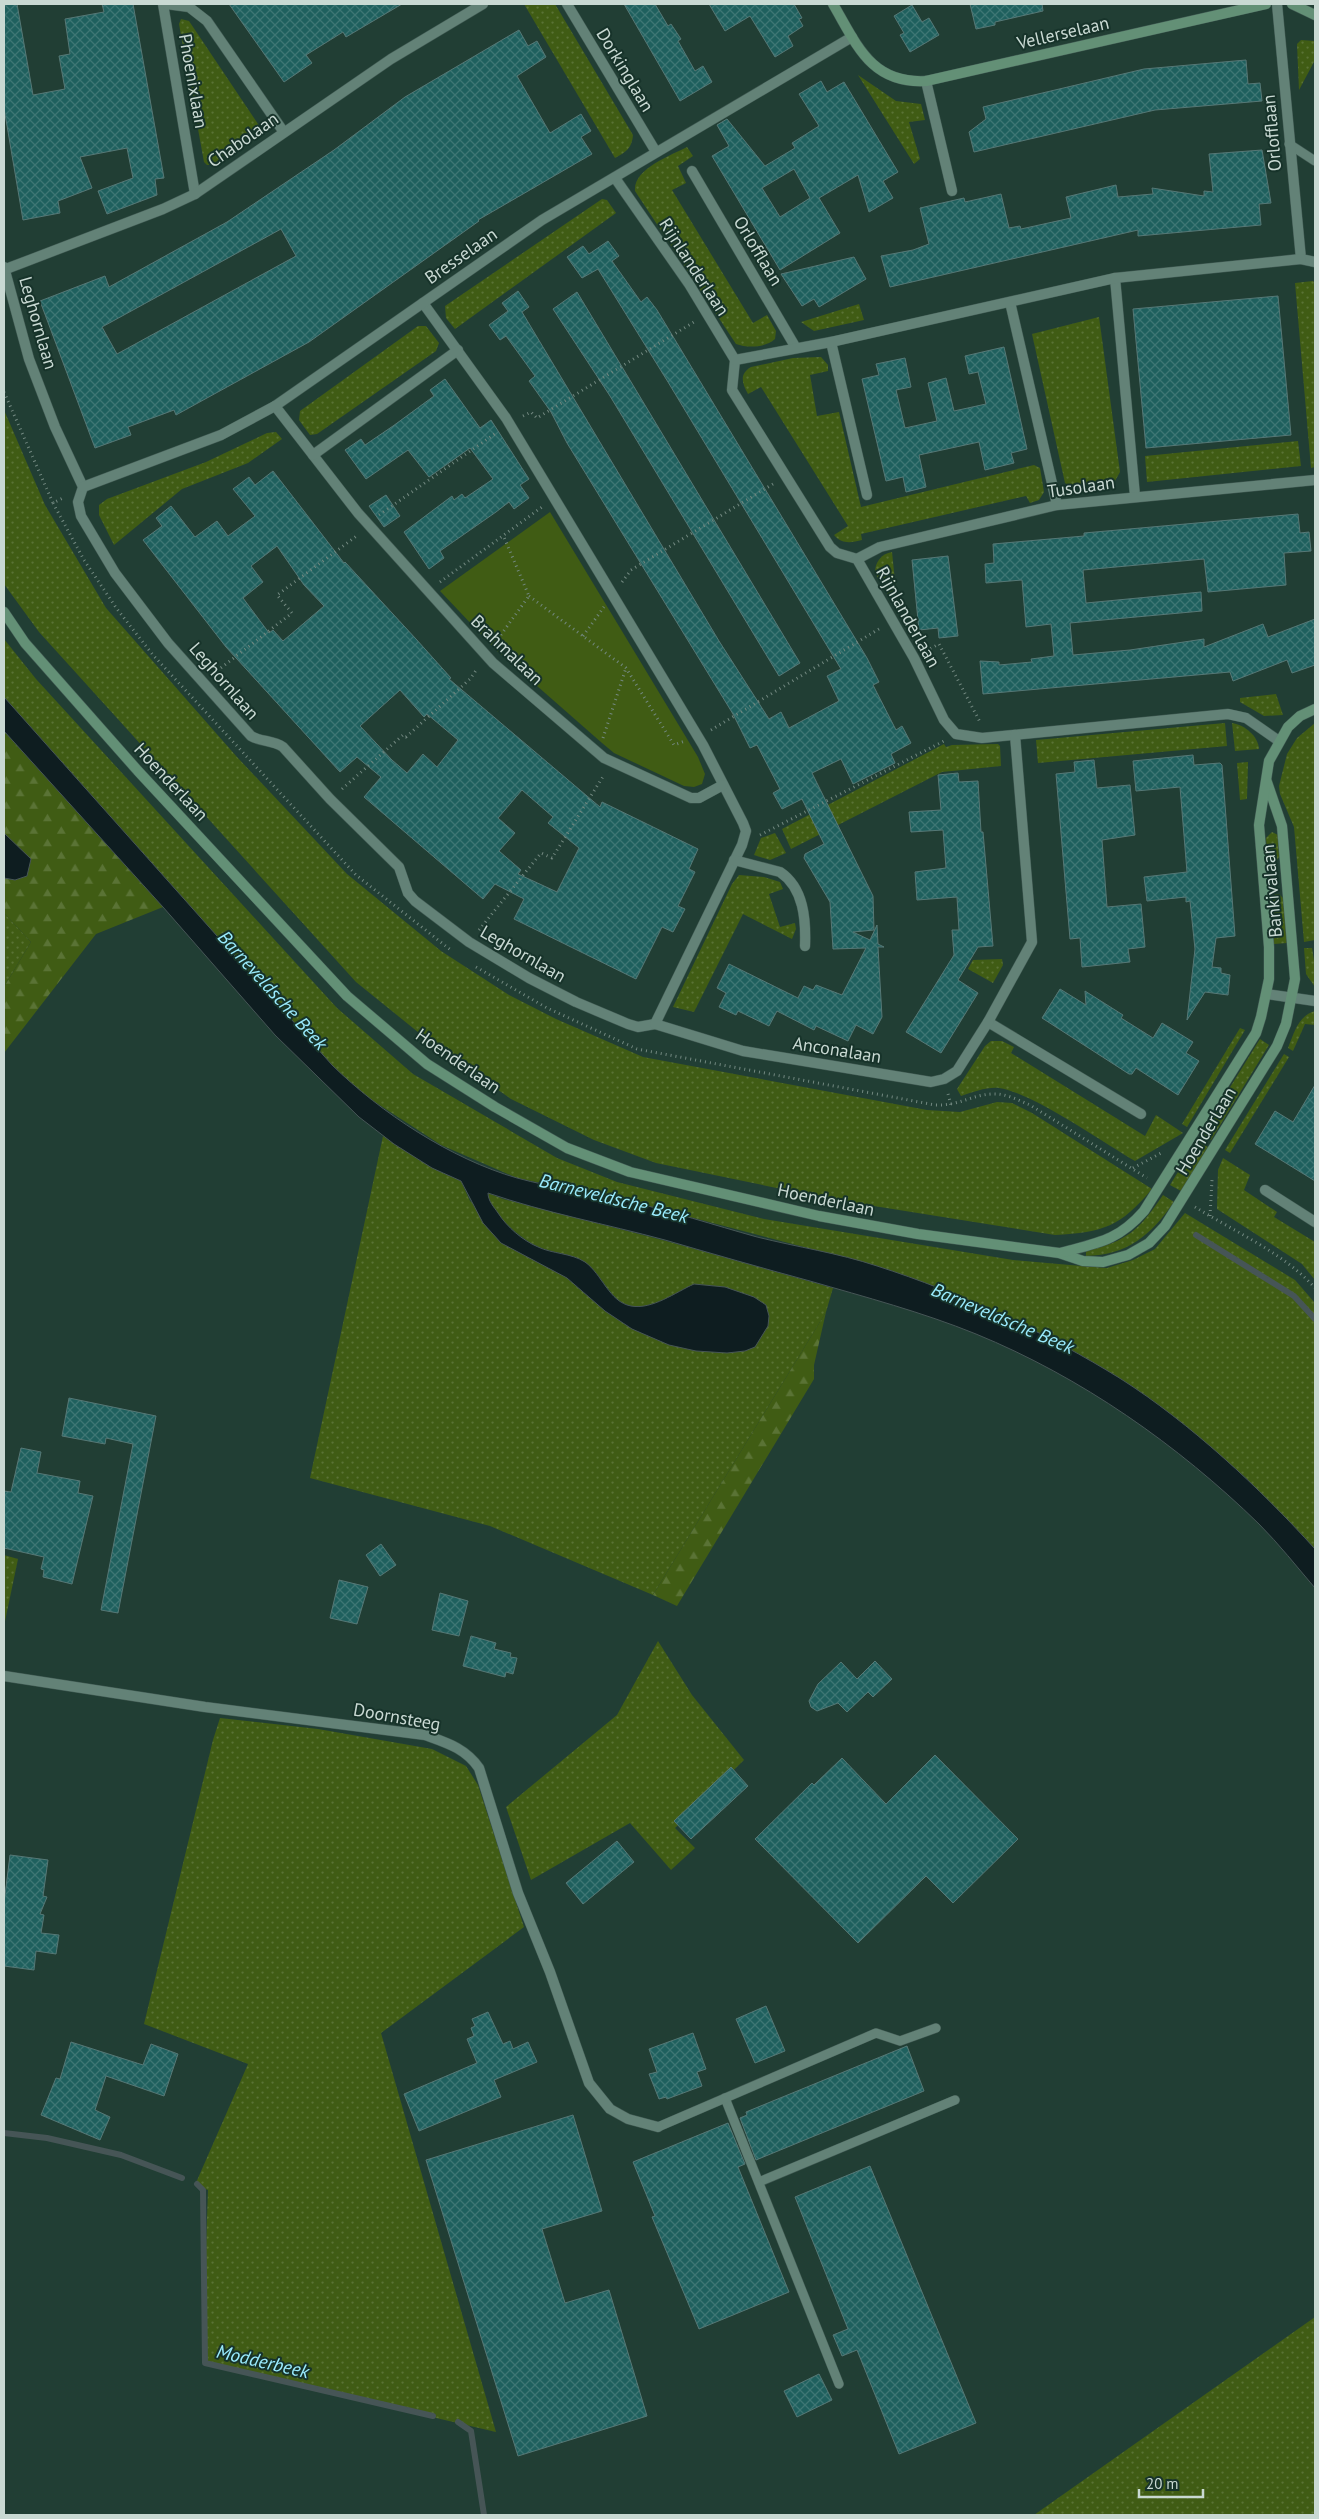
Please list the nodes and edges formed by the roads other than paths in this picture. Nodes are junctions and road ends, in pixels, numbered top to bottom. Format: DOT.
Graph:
graph roads {
  1 [pos="164,4"];
  2 [pos="482,4"];
  3 [pos="567,4"];
  4 [pos="833,4"];
  5 [pos="1266,4"];
  6 [pos="1276,4"];
  7 [pos="1292,4"];
  8 [pos="1315,15"];
  9 [pos="852,37"];
  10 [pos="926,81"];
  11 [pos="283,131"];
  12 [pos="1289,144"];
  13 [pos="656,152"];
  14 [pos="1315,160"];
  15 [pos="692,171"];
  16 [pos="614,178"];
  17 [pos="952,191"];
  18 [pos="195,194"];
  19 [pos="1301,259"];
  20 [pos="1315,262"];
  21 [pos="5,268"];
  22 [pos="1115,278"];
  23 [pos="1010,302"];
  24 [pos="423,303"];
  25 [pos="831,342"];
  26 [pos="796,348"];
  27 [pos="458,350"];
  28 [pos="735,360"];
  29 [pos="275,406"];
  30 [pos="313,455"];
  31 [pos="1315,480"];
  32 [pos="83,487"];
  33 [pos="867,495"];
  34 [pos="1135,496"];
  35 [pos="1057,505"];
  36 [pos="857,559"];
  37 [pos="4,612"];
  38 [pos="1315,709"];
  39 [pos="1015,735"];
  40 [pos="1280,741"];
  41 [pos="1267,782"];
  42 [pos="723,785"];
  43 [pos="734,860"];
  44 [pos="805,946"];
  45 [pos="1267,994"];
  46 [pos="1293,998"];
  47 [pos="1315,1001"];
  48 [pos="988,1022"];
  49 [pos="655,1024"];
  50 [pos="1141,1114"];
  51 [pos="1265,1190"];
  52 [pos="1315,1222"];
  53 [pos="1059,1253"];
  54 [pos="4,1676"];
  55 [pos="936,2028"];
  56 [pos="726,2098"];
  57 [pos="955,2100"];
  58 [pos="658,2128"];
  59 [pos="759,2182"];
  60 [pos="839,2384"];
  1 -- 11 [label="street, Phoenixlaan"];
  1 -- 18 [label="street, Phoenixlaan"];
  2 -- 11 [label="street, Chabolaan"];
  3 -- 13 [label="street, Dorkinglaan"];
  4 -- 9 [label="street, Vellerselaan"];
  5 -- 10 [label="street, Vellerselaan"];
  6 -- 12 [label="street, Orlofflaan"];
  7 -- 8 [label="street"];
  9 -- 10 [label="street, Vellerselaan"];
  9 -- 13 [label="street, Bresselaan"];
  10 -- 17 [label="street"];
  11 -- 18 [label="street, Chabolaan"];
  12 -- 14 [label="lane"];
  12 -- 19 [label="street, Orlofflaan"];
  13 -- 16 [label="street, Bresselaan"];
  15 -- 26 [label="street, Orlofflaan"];
  16 -- 24 [label="street, Bresselaan"];
  16 -- 28 [label="street, Rijnlanderlaan"];
  18 -- 21 [label="street, Chabolaan"];
  19 -- 20 [label="street"];
  19 -- 22 [label="street"];
  21 -- 32 [label="street, Leghornlaan"];
  22 -- 23 [label="street"];
  22 -- 34 [label="street"];
  23 -- 25 [label="street"];
  23 -- 35 [label="street"];
  24 -- 27 [label="street"];
  24 -- 29 [label="street, Bresselaan"];
  25 -- 26 [label="street"];
  25 -- 33 [label="street"];
  26 -- 28 [label="street"];
  27 -- 30 [label="street"];
  27 -- 42 [label="street"];
  28 -- 36 [label="street, Rijnlanderlaan"];
  29 -- 30 [label="street, Brahmalaan"];
  29 -- 32 [label="street, Bresselaan"];
  30 -- 42 [label="street, Brahmalaan"];
  31 -- 34 [label="street, Tusolaan"];
  32 -- 49 [label="street, Leghornlaan"];
  34 -- 35 [label="street, Tusolaan"];
  35 -- 36 [label="street, Tusolaan"];
  36 -- 39 [label="street, Rijnlanderlaan"];
  37 -- 53 [label="street, Hoenderlaan"];
  38 -- 40 [label="street"];
  39 -- 40 [label="street"];
  39 -- 48 [label="street, Anconalaan"];
  40 -- 41 [label="street, Bankivalaan"];
  41 -- 45 [label="street, Bankivalaan"];
  41 -- 46 [label="street, Bankivalaan"];
  42 -- 43 [label="street"];
  43 -- 44 [label="street"];
  43 -- 49 [label="street"];
  45 -- 46 [label="street"];
  45 -- 53 [label="street, Hoenderlaan"];
  46 -- 47 [label="street"];
  46 -- 53 [label="street, Hoenderlaan"];
  48 -- 49 [label="street, Anconalaan"];
  48 -- 50 [label="street"];
  51 -- 52 [label="street"];
  54 -- 58 [label="street, Doornsteeg"];
  55 -- 56 [label="lane"];
  56 -- 58 [label="lane"];
  56 -- 59 [label="lane"];
  57 -- 59 [label="lane"];
  59 -- 60 [label="lane"];
}
